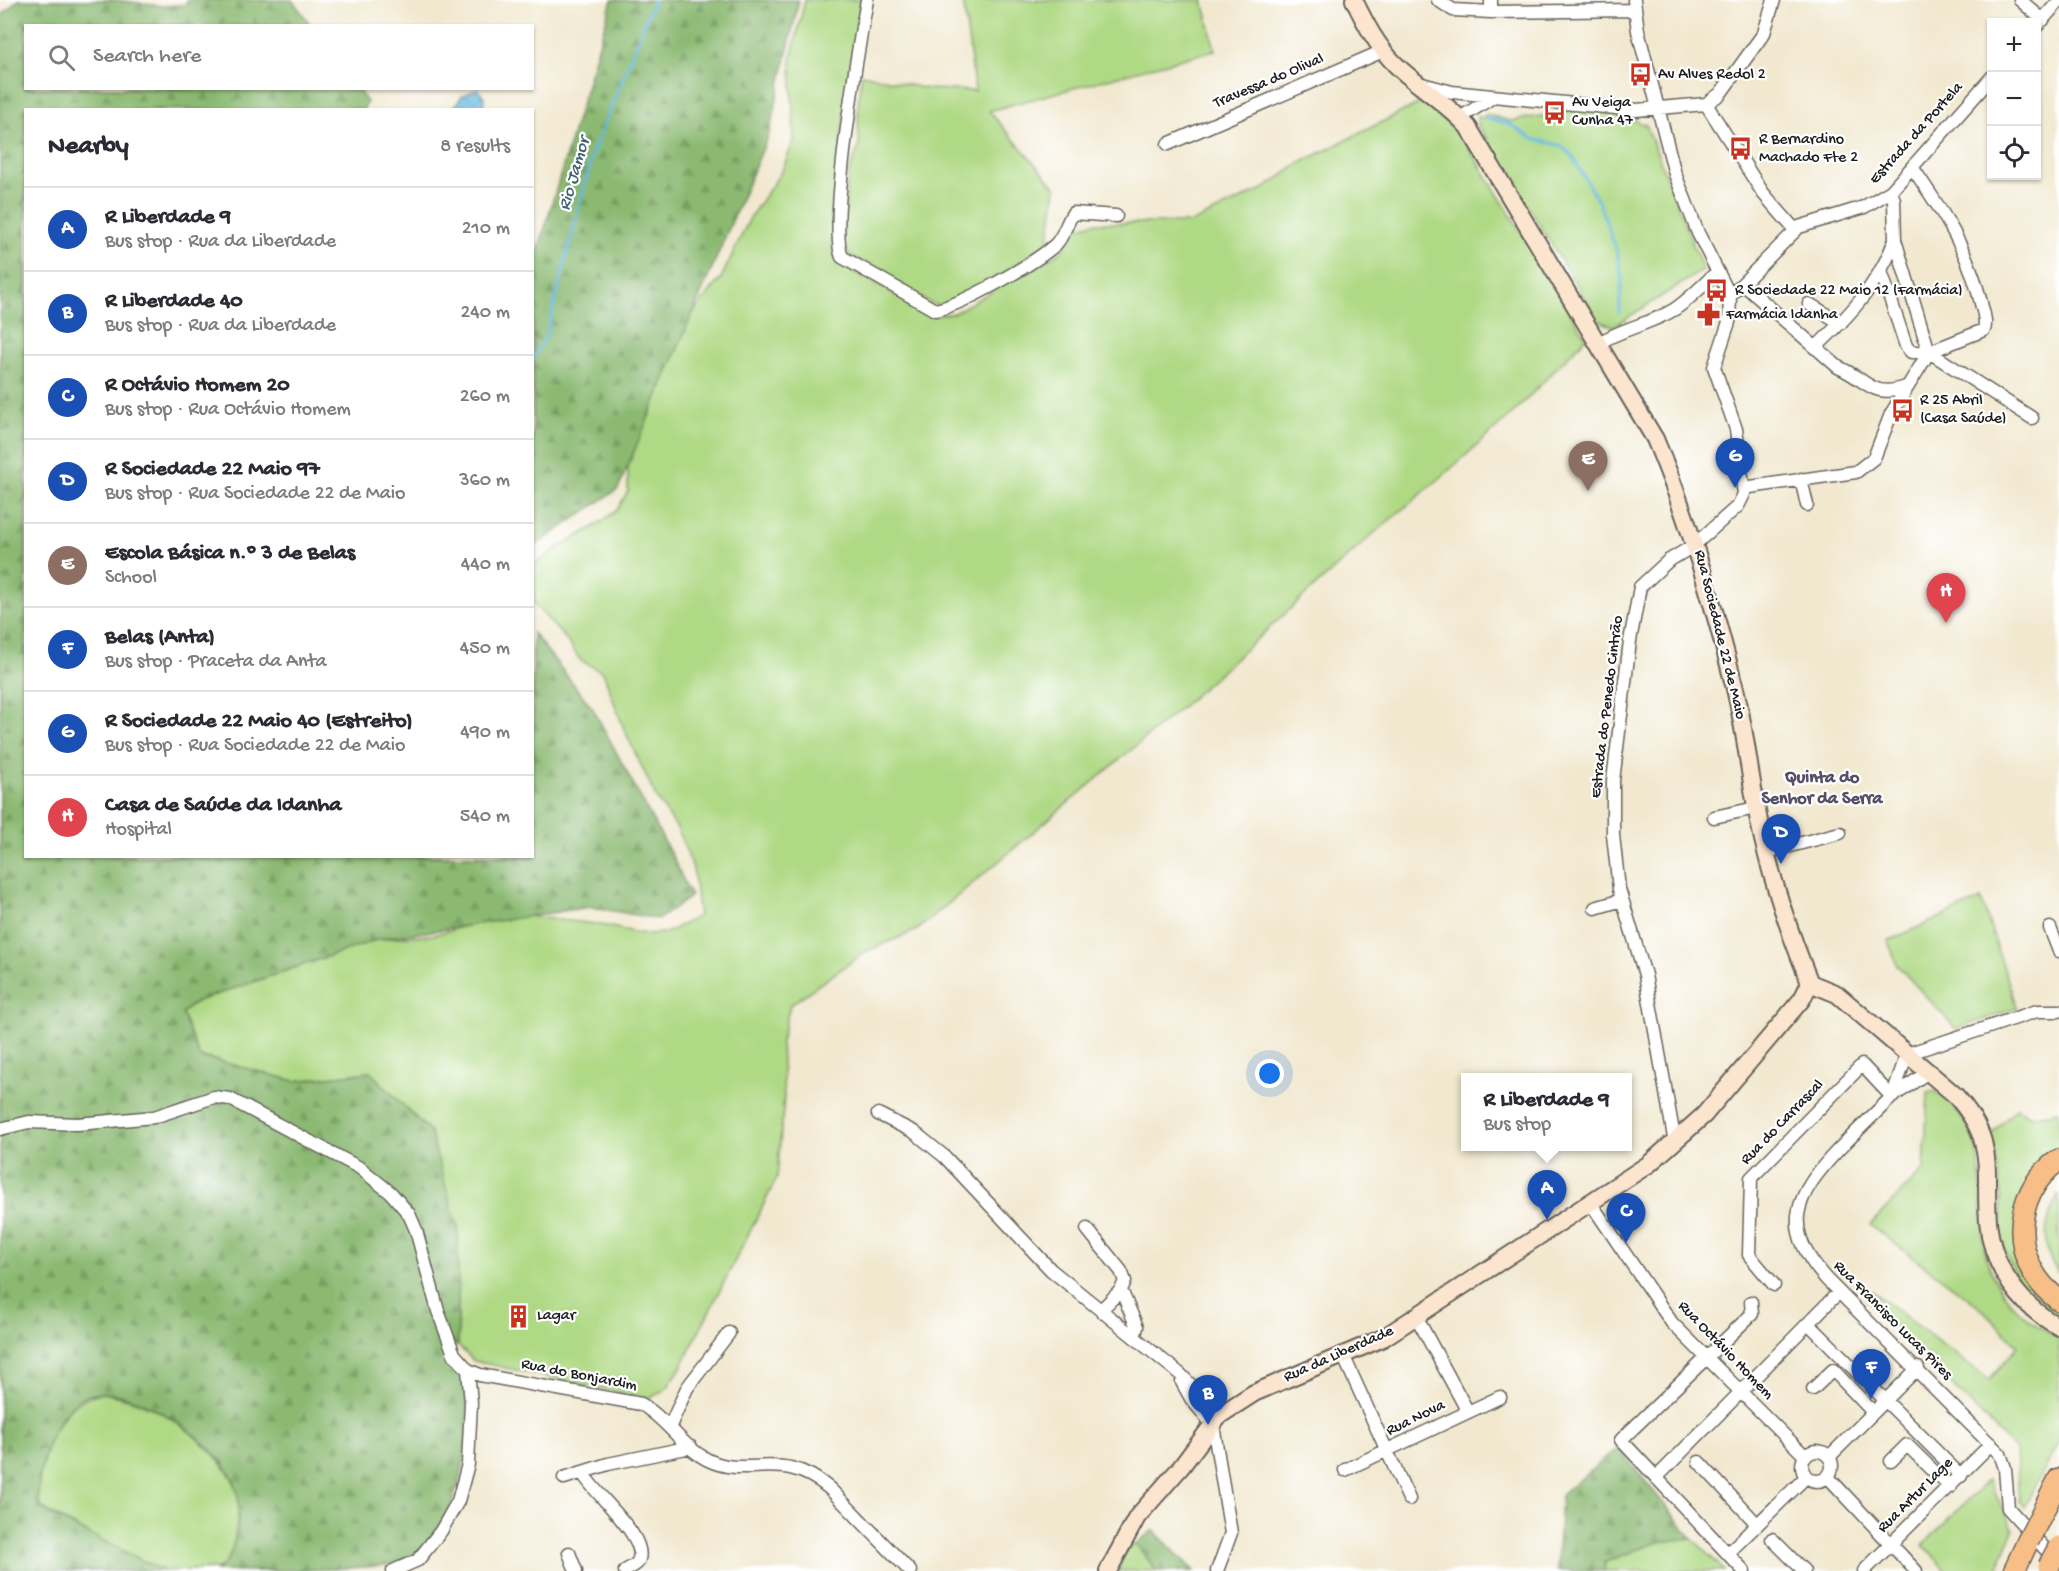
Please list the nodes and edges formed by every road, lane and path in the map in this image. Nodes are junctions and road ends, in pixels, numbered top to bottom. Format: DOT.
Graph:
graph roads {
  1 [pos="867,0"];
  2 [pos="1354,0"];
  3 [pos="1438,0"];
  4 [pos="1774,0"];
  5 [pos="2020,0"];
  6 [pos="2059,1"];
  7 [pos="1589,5"];
  8 [pos="1634,5"];
  9 [pos="1491,6"];
  10 [pos="2036,18"];
  11 [pos="2041,22"];
  12 [pos="1383,51"];
  13 [pos="1415,82"];
  14 [pos="1987,83"];
  15 [pos="1475,94"];
  16 [pos="1494,96"];
  17 [pos="1706,104"];
  18 [pos="1658,108"];
  19 [pos="1457,114"];
  20 [pos="1168,144"];
  21 [pos="1912,167"];
  22 [pos="1891,191"];
  23 [pos="1116,216"];
  24 [pos="1795,230"];
  25 [pos="1895,240"];
  26 [pos="1881,271"];
  27 [pos="1717,272"];
  28 [pos="1743,284"];
  29 [pos="1730,296"];
  30 [pos="1809,304"];
  31 [pos="1841,323"];
  32 [pos="1599,343"];
  33 [pos="1815,348"];
  34 [pos="1929,352"];
  35 [pos="1906,387"];
  36 [pos="2032,418"];
  37 [pos="1801,479"];
  38 [pos="1743,488"];
  39 [pos="1808,506"];
  40 [pos="1693,546"];
  41 [pos="1756,808"];
  42 [pos="1714,817"];
  43 [pos="1840,833"];
  44 [pos="1767,852"];
  45 [pos="1622,900"];
  46 [pos="1595,908"];
  47 [pos="2050,928"];
  48 [pos="2059,951"];
  49 [pos="1810,983"];
  50 [pos="2059,1011"];
  51 [pos="1907,1054"];
  52 [pos="1928,1072"];
  53 [pos="1892,1097"];
  54 [pos="878,1114"];
  55 [pos="0,1129"];
  56 [pos="1675,1143"];
  57 [pos="2059,1160"];
  58 [pos="2059,1175"];
  59 [pos="1590,1202"];
  60 [pos="1087,1229"];
  61 [pos="1774,1285"];
  62 [pos="2059,1285"];
  63 [pos="1121,1290"];
  64 [pos="1839,1292"];
  65 [pos="2059,1300"];
  66 [pos="1751,1302"];
  67 [pos="1101,1310"];
  68 [pos="1417,1318"];
  69 [pos="1809,1324"];
  70 [pos="2059,1327"];
  71 [pos="729,1333"];
  72 [pos="1134,1336"];
  73 [pos="1343,1355"];
  74 [pos="1707,1360"];
  75 [pos="1918,1368"];
  76 [pos="468,1370"];
  77 [pos="1813,1389"];
  78 [pos="1739,1392"];
  79 [pos="1500,1397"];
  80 [pos="1885,1400"];
  81 [pos="1468,1412"];
  82 [pos="1873,1412"];
  83 [pos="1217,1420"];
  84 [pos="670,1426"];
  85 [pos="1990,1444"];
  86 [pos="691,1447"];
  87 [pos="1387,1451"];
  88 [pos="1805,1456"];
  89 [pos="1829,1457"];
  90 [pos="1891,1461"];
  91 [pos="1699,1462"];
  92 [pos="1345,1470"];
  93 [pos="582,1472"];
  94 [pos="1961,1476"];
  95 [pos="1806,1477"];
  96 [pos="1828,1477"];
  97 [pos="564,1478"];
  98 [pos="1656,1478"];
  99 [pos="2059,1479"];
  100 [pos="1950,1487"];
  101 [pos="1409,1498"];
  102 [pos="1757,1524"];
  103 [pos="1772,1539"];
  104 [pos="1892,1545"];
  105 [pos="2059,1546"];
  106 [pos="568,1553"];
  107 [pos="1728,1553"];
  108 [pos="2052,1567"];
  109 [pos="393,1571"];
  110 [pos="576,1571"];
  111 [pos="625,1571"];
  112 [pos="910,1571"];
  113 [pos="1108,1571"];
  114 [pos="1217,1571"];
  115 [pos="1744,1571"];
  116 [pos="1804,1571"];
  117 [pos="1864,1571"];
  118 [pos="1916,1571"];
  119 [pos="2014,1571"];
  1 -- 23 [label="street"];
  2 -- 12 [label="street"];
  3 -- 9 [label="street"];
  4 -- 17 [label="street"];
  5 -- 10 [label="street"];
  6 -- 11 [label="street"];
  7 -- 8 [label="street"];
  7 -- 9 [label="street"];
  8 -- 18 [label="street"];
  12 -- 13 [label="street"];
  12 -- 20 [label="street, Travessa do Olival"];
  13 -- 15 [label="street"];
  13 -- 19 [label="street"];
  14 -- 21 [label="street, Estrada da Portela"];
  15 -- 16 [label="street"];
  15 -- 19 [label="street"];
  16 -- 18 [label="street"];
  16 -- 19 [label="street"];
  17 -- 18 [label="street"];
  17 -- 24 [label="street"];
  18 -- 27 [label="street"];
  19 -- 32 [label="street"];
  21 -- 22 [label="street, Estrada da Portela"];
  21 -- 34 [label="street"];
  22 -- 24 [label="street, Estrada da Portela"];
  22 -- 25 [label="street"];
  24 -- 28 [label="street"];
  25 -- 26 [label="street"];
  25 -- 34 [label="street"];
  26 -- 31 [label="street"];
  26 -- 34 [label="street"];
  27 -- 29 [label="street"];
  27 -- 32 [label="street"];
  28 -- 29 [label="street"];
  28 -- 33 [label="street"];
  29 -- 38 [label="street"];
  30 -- 31 [label="street"];
  31 -- 33 [label="street"];
  32 -- 40 [label="street"];
  33 -- 35 [label="street"];
  34 -- 35 [label="street"];
  34 -- 36 [label="street"];
  35 -- 37 [label="street"];
  37 -- 38 [label="street"];
  37 -- 39 [label="street"];
  38 -- 40 [label="street, Rua Sociedade 22 de Maio"];
  40 -- 41 [label="street, Rua Sociedade 22 de Maio"];
  40 -- 45 [label="street, Estrada do Penedo Cintrão"];
  41 -- 42 [label="street"];
  41 -- 44 [label="street, Rua Sociedade 22 de Maio"];
  43 -- 44 [label="street"];
  44 -- 49 [label="street, Rua Sociedade 22 de Maio"];
  45 -- 46 [label="street"];
  45 -- 56 [label="street, Estrada do Penedo Cintrão"];
  47 -- 48 [label="street"];
  49 -- 51 [label="street"];
  49 -- 56 [label="street"];
  50 -- 51 [label="street"];
  51 -- 52 [label="street"];
  51 -- 53 [label="street, Rua Francisco Lucas Pires"];
  52 -- 53 [label="street, Rua Francisco Lucas Pires"];
  52 -- 70 [label="street"];
  53 -- 61 [label="street, Rua do Carrascal"];
  53 -- 64 [label="street, Rua Francisco Lucas Pires"];
  54 -- 67 [label="street"];
  55 -- 76 [label="street"];
  56 -- 59 [label="street, Rua da Liberdade"];
  57 -- 65 [label="highway"];
  58 -- 62 [label="highway"];
  59 -- 68 [label="street, Rua da Liberdade"];
  59 -- 74 [label="street, Rua Octávio Homem"];
  60 -- 63 [label="street"];
  63 -- 67 [label="street"];
  63 -- 72 [label="street"];
  64 -- 69 [label="street"];
  64 -- 75 [label="street, Rua Francisco Lucas Pires"];
  66 -- 74 [label="street"];
  67 -- 72 [label="street"];
  68 -- 73 [label="street, Rua da Liberdade"];
  68 -- 81 [label="street"];
  69 -- 78 [label="street"];
  69 -- 80 [label="street"];
  71 -- 84 [label="street"];
  72 -- 83 [label="street"];
  73 -- 83 [label="street, Rua da Liberdade"];
  73 -- 87 [label="street"];
  74 -- 78 [label="street, Rua Octávio Homem"];
  74 -- 98 [label="street"];
  75 -- 80 [label="street"];
  75 -- 85 [label="street, Rua Francisco Lucas Pires"];
  76 -- 84 [label="street, Rua do Bonjardim"];
  76 -- 109 [label="street"];
  77 -- 82 [label="street"];
  78 -- 88 [label="street, Rua Octávio Homem"];
  78 -- 98 [label="street"];
  79 -- 81 [label="street, Rua Nova"];
  80 -- 82 [label="street"];
  80 -- 94 [label="street"];
  81 -- 87 [label="street, Rua Nova"];
  82 -- 89 [label="street"];
  83 -- 113 [label="street, Rua da Liberdade"];
  83 -- 114 [label="street"];
  84 -- 86 [label="street, Rua do Bonjardim"];
  85 -- 94 [label="street, Rua Artur Lage"];
  85 -- 108 [label="street, Rua Francisco Lucas Pires"];
  86 -- 93 [label="street"];
  86 -- 112 [label="street, Rua do Bonjardim"];
  87 -- 92 [label="street, Rua Nova"];
  87 -- 101 [label="street"];
  88 -- 89 [label="street"];
  88 -- 95 [label="street"];
  89 -- 96 [label="street"];
  90 -- 100 [label="street"];
  91 -- 102 [label="street"];
  93 -- 97 [label="street"];
  93 -- 111 [label="street"];
  94 -- 100 [label="street, Rua Artur Lage"];
  95 -- 96 [label="street"];
  95 -- 102 [label="street"];
  96 -- 104 [label="street"];
  98 -- 107 [label="street"];
  99 -- 119 [label="highway, bridge"];
  100 -- 104 [label="street, Rua Artur Lage"];
  102 -- 107 [label="street"];
  103 -- 116 [label="street"];
  104 -- 117 [label="street, Rua Artur Lage"];
  104 -- 118 [label="street"];
  105 -- 108 [label="highway, bridge"];
  106 -- 110 [label="street"];
  107 -- 115 [label="street"];
}
